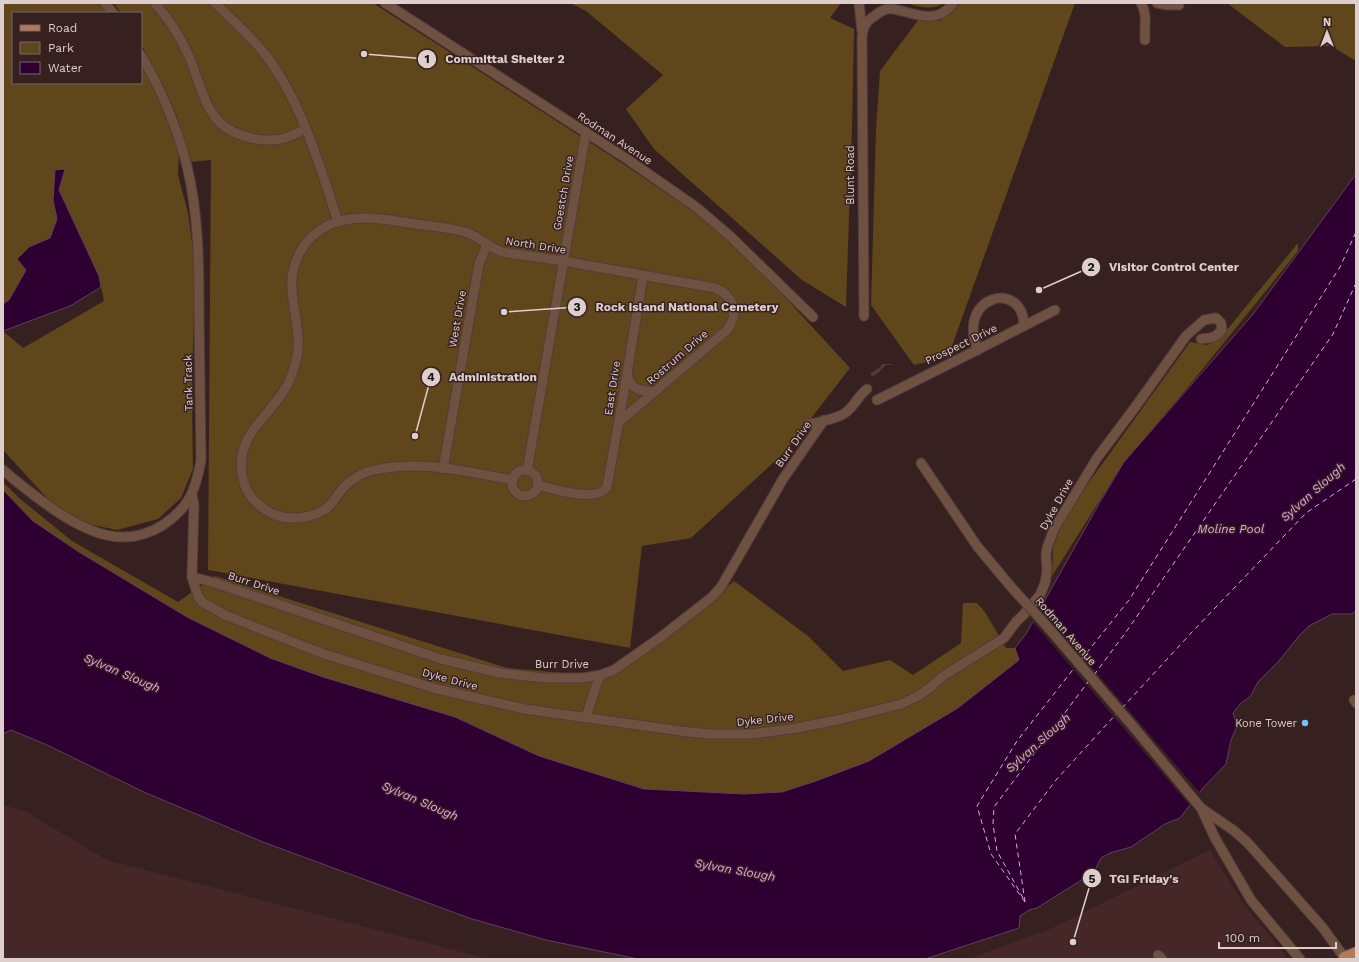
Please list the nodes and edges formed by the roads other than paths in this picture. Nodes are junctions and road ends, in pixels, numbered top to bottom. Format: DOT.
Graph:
graph roads {
  1 [pos="105,3"];
  2 [pos="155,3"];
  3 [pos="215,3"];
  4 [pos="385,3"];
  5 [pos="859,3"];
  6 [pos="880,3"];
  7 [pos="953,3"];
  8 [pos="1143,3"];
  9 [pos="1157,3"];
  10 [pos="1179,5"];
  11 [pos="893,9"];
  12 [pos="112,12"];
  13 [pos="862,34"];
  14 [pos="1144,40"];
  15 [pos="142,56"];
  16 [pos="305,129"];
  17 [pos="586,132"];
  18 [pos="338,222"];
  19 [pos="487,245"];
  20 [pos="563,261"];
  21 [pos="643,276"];
  22 [pos="731,300"];
  23 [pos="1055,310"];
  24 [pos="864,316"];
  25 [pos="813,317"];
  26 [pos="1024,326"];
  27 [pos="1201,339"];
  28 [pos="978,350"];
  29 [pos="626,373"];
  30 [pos="867,389"];
  31 [pos="656,391"];
  32 [pos="877,400"];
  33 [pos="824,420"];
  34 [pos="619,422"];
  35 [pos="808,424"];
  36 [pos="921,463"];
  37 [pos="443,469"];
  38 [pos="3,470"];
  39 [pos="527,471"];
  40 [pos="513,480"];
  41 [pos="537,485"];
  42 [pos="192,495"];
  43 [pos="192,577"];
  44 [pos="602,675"];
  45 [pos="586,717"];
  46 [pos="1202,808"];
  47 [pos="1356,952"];
  48 [pos="1344,957"];
  49 [pos="1159,959"];
  50 [pos="1162,959"];
  51 [pos="1300,959"];
  1 -- 12 [label="street"];
  2 -- 16 [label="street"];
  3 -- 16 [label="street"];
  4 -- 17 [label="street, Rodman Avenue"];
  5 -- 13 [label="street, Blunt Road"];
  6 -- 11 [label="street"];
  7 -- 11 [label="street"];
  8 -- 14 [label="street"];
  9 -- 10 [label="street"];
  11 -- 13 [label="street"];
  13 -- 24 [label="street, Blunt Road"];
  15 -- 42 [label="street, Tank Track"];
  16 -- 18 [label="street"];
  17 -- 20 [label="street, Goestch Drive"];
  17 -- 25 [label="street, Rodman Avenue"];
  18 -- 19 [label="street, North Drive"];
  18 -- 37 [label="street, North Drive"];
  19 -- 20 [label="street, North Drive"];
  19 -- 37 [label="street, West Drive"];
  20 -- 21 [label="street, North Drive"];
  20 -- 39 [label="street, Goestch Drive"];
  21 -- 22 [label="street, North Drive"];
  21 -- 29 [label="street, East Drive"];
  22 -- 31 [label="street, Rostrum Drive"];
  23 -- 26 [label="street, Prospect Drive"];
  26 -- 28 [label="street, Prospect Drive"];
  26 -- 28 [label="street"];
  27 -- 45 [label="street, Dyke Drive"];
  28 -- 32 [label="street, Prospect Drive"];
  29 -- 31 [label="street"];
  29 -- 34 [label="street, East Drive"];
  30 -- 33 [label="street, Burr Drive"];
  31 -- 34 [label="street, Rostrum Drive"];
  33 -- 35 [label="street, Burr Drive"];
  33 -- 44 [label="street, Burr Drive"];
  34 -- 41 [label="street, East Drive"];
  36 -- 46 [label="street, Rodman Avenue, bridge"];
  37 -- 40 [label="street, North Drive"];
  38 -- 42 [label="street, Tank Track"];
  39 -- 40 [label="street"];
  39 -- 41 [label="street"];
  40 -- 41 [label="street"];
  42 -- 43 [label="street, Dyke Drive"];
  43 -- 44 [label="street, Burr Drive"];
  43 -- 45 [label="street, Dyke Drive"];
  44 -- 45 [label="street"];
  46 -- 48 [label="street"];
  46 -- 51 [label="street"];
  47 -- 48 [label="main road"];
  49 -- 50 [label="street"];
}
